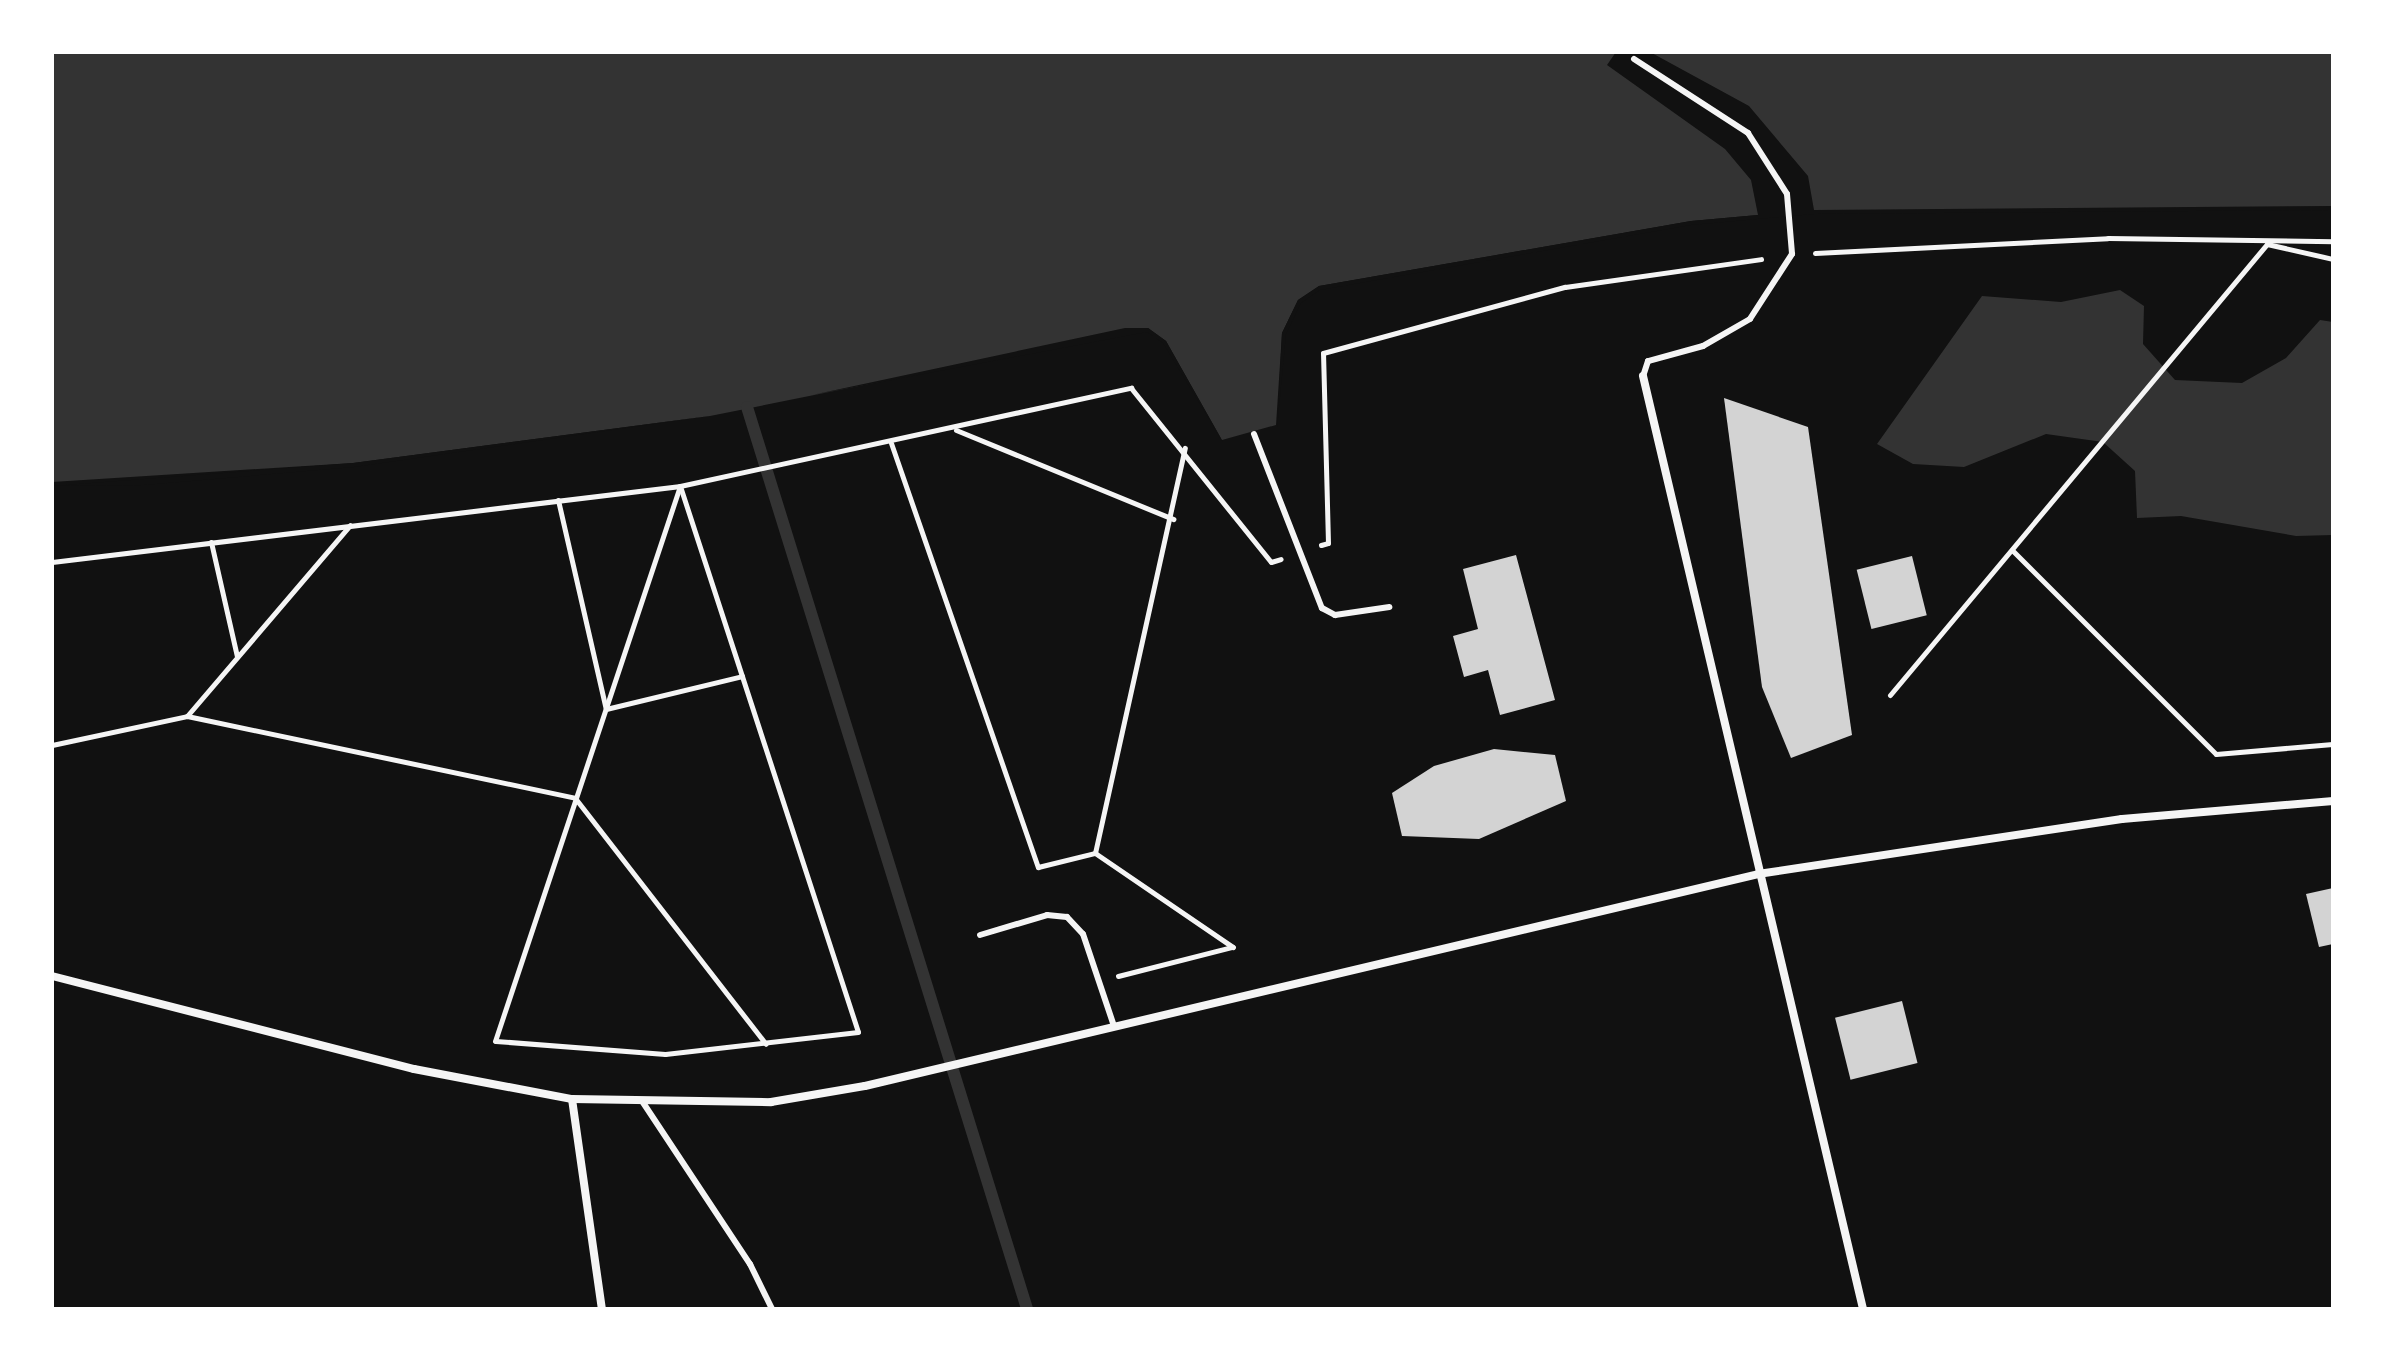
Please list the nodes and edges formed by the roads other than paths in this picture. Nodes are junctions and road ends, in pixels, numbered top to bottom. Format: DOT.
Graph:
graph roads {
  1 [pos="1634,59"];
  2 [pos="1643,376"];
  3 [pos="1254,434"];
  4 [pos="1389,607"];
  5 [pos="2333,801"];
  6 [pos="1758,874"];
  7 [pos="980,935"];
  8 [pos="52,976"];
  9 [pos="1114,1026"];
  10 [pos="572,1099"];
  11 [pos="642,1101"];
  12 [pos="602,1309"];
  13 [pos="772,1309"];
  14 [pos="1863,1309"];
  1 -- 2 [label="lane"];
  2 -- 6 [label="street"];
  3 -- 4 [label="lane"];
  5 -- 6 [label="street"];
  6 -- 9 [label="street"];
  6 -- 14 [label="street"];
  7 -- 9 [label="lane"];
  8 -- 10 [label="street"];
  9 -- 11 [label="street"];
  10 -- 11 [label="street"];
  10 -- 12 [label="street"];
  11 -- 13 [label="lane"];
}
